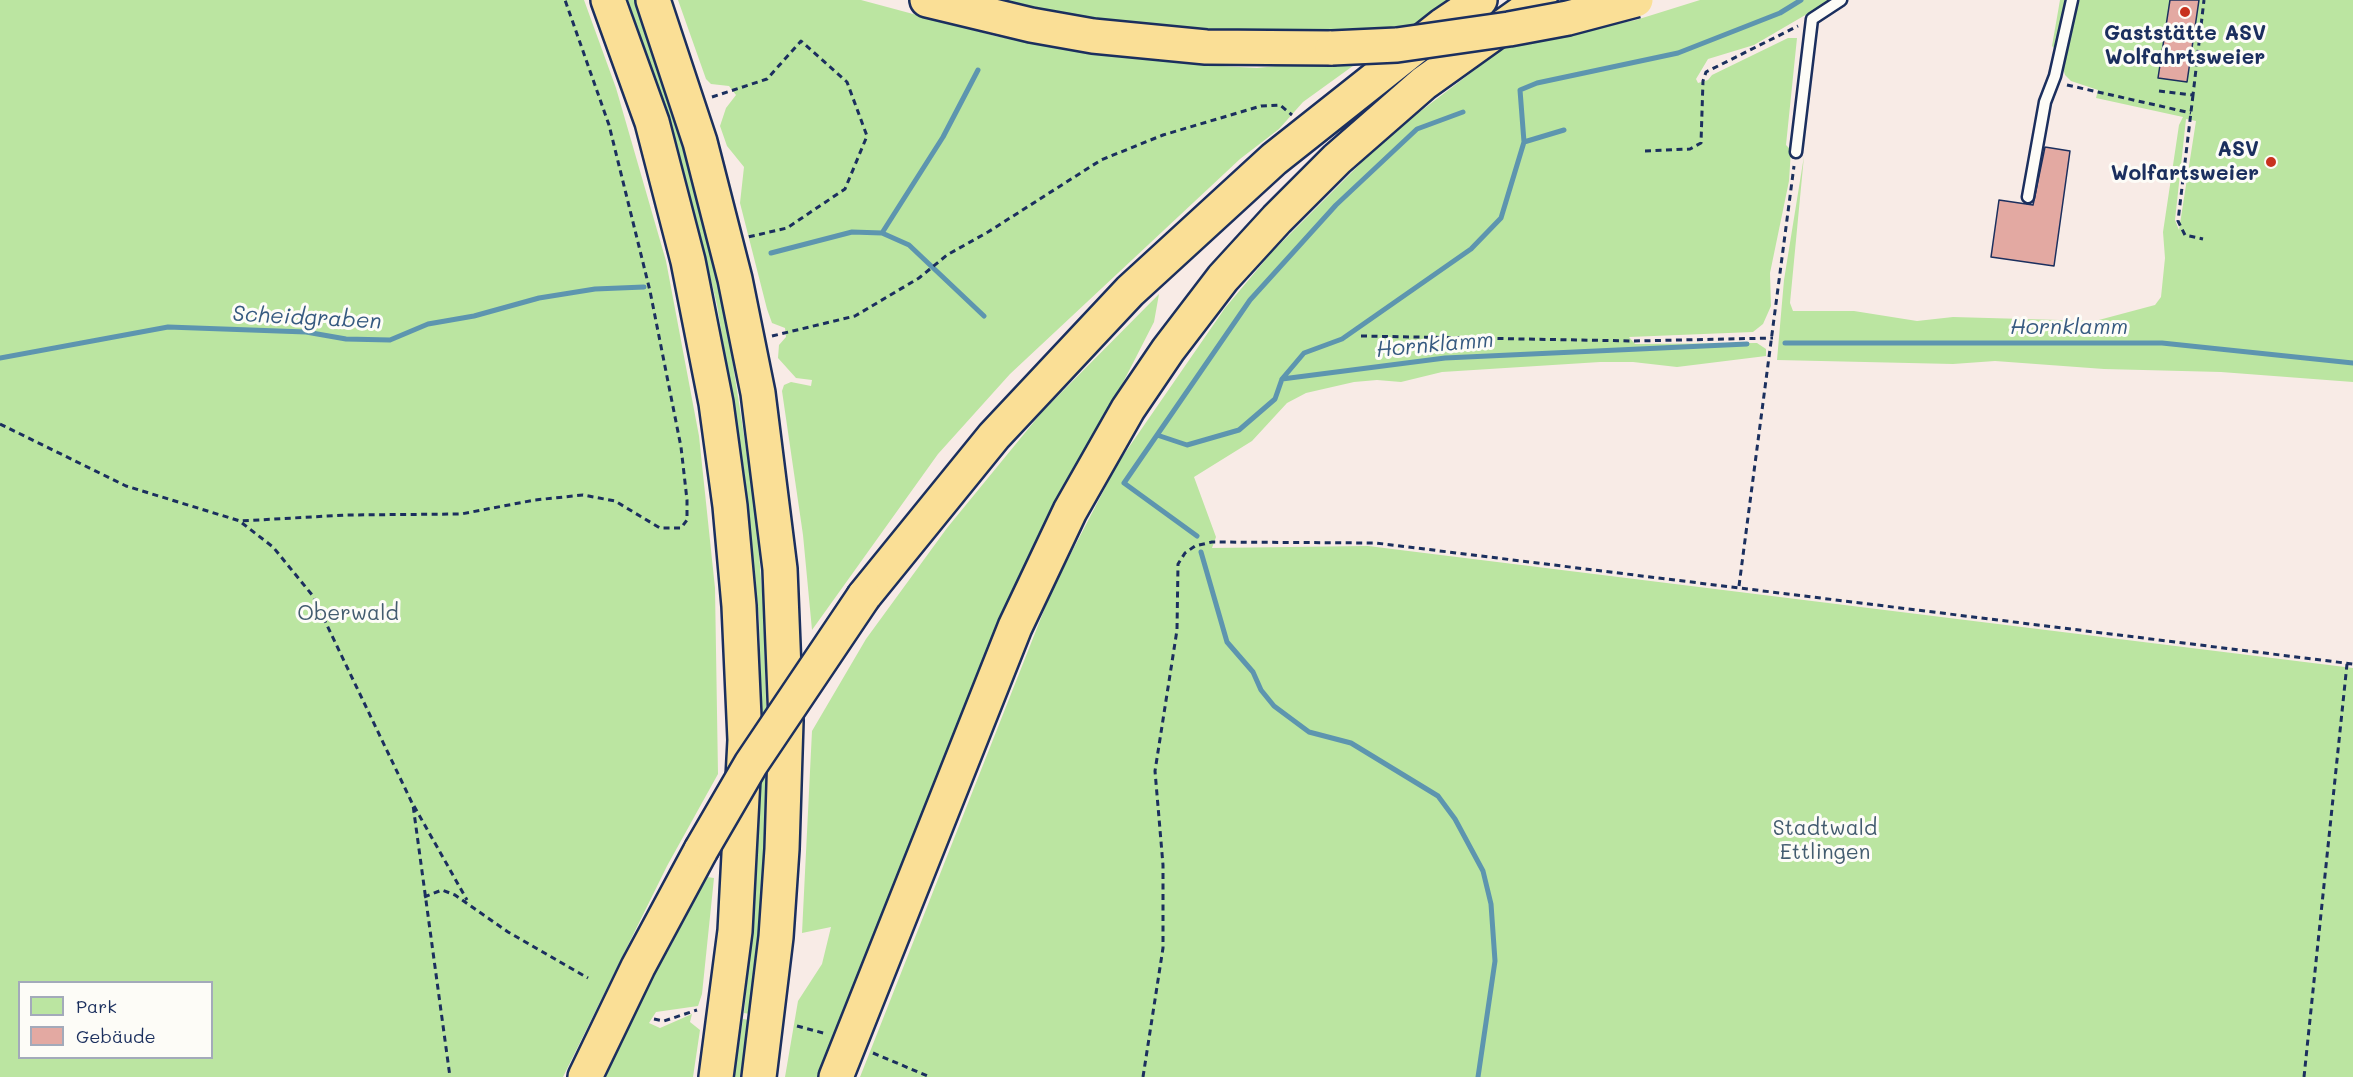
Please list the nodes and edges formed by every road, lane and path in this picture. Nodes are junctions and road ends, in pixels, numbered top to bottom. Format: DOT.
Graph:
graph roads {
  1 [pos="565,0"];
  2 [pos="608,0"];
  3 [pos="653,0"];
  4 [pos="927,0"];
  5 [pos="1480,0"];
  6 [pos="1540,0"];
  7 [pos="1636,0"];
  8 [pos="1841,0"];
  9 [pos="2072,0"];
  10 [pos="2204,0"];
  11 [pos="1812,19"];
  12 [pos="2053,82"];
  13 [pos="2159,91"];
  14 [pos="2193,95"];
  15 [pos="688,104"];
  16 [pos="2191,113"];
  17 [pos="1309,130"];
  18 [pos="1644,151"];
  19 [pos="1796,152"];
  20 [pos="2028,197"];
  21 [pos="2203,239"];
  22 [pos="726,243"];
  23 [pos="1361,336"];
  24 [pos="1773,338"];
  25 [pos="749,343"];
  26 [pos="0,424"];
  27 [pos="240,521"];
  28 [pos="1739,586"];
  29 [pos="2347,664"];
  30 [pos="2353,664"];
  31 [pos="413,805"];
  32 [pos="423,897"];
  33 [pos="469,903"];
  34 [pos="588,978"];
  35 [pos="697,1010"];
  36 [pos="654,1019"];
  37 [pos="798,1026"];
  38 [pos="834,1036"];
  39 [pos="871,1052"];
  40 [pos="450,1077"];
  41 [pos="585,1077"];
  42 [pos="716,1077"];
  43 [pos="759,1077"];
  44 [pos="836,1077"];
  45 [pos="930,1077"];
  46 [pos="1143,1077"];
  47 [pos="2304,1077"];
  1 -- 27 [label="path"];
  2 -- 42 [label="highway"];
  3 -- 15 [label="highway"];
  4 -- 7 [label="highway, bridge"];
  5 -- 17 [label="highway"];
  6 -- 44 [label="highway"];
  8 -- 11 [label="lane"];
  9 -- 12 [label="lane"];
  10 -- 14 [label="path"];
  11 -- 18 [label="path"];
  11 -- 19 [label="lane"];
  12 -- 16 [label="path"];
  12 -- 20 [label="lane"];
  13 -- 14 [label="path"];
  14 -- 16 [label="path"];
  15 -- 22 [label="highway"];
  15 -- 22 [label="path"];
  16 -- 21 [label="path"];
  17 -- 25 [label="path"];
  17 -- 41 [label="highway, bridge"];
  19 -- 24 [label="path"];
  22 -- 25 [label="highway"];
  23 -- 24 [label="path"];
  24 -- 28 [label="path"];
  25 -- 43 [label="highway"];
  26 -- 27 [label="path"];
  27 -- 31 [label="path"];
  28 -- 29 [label="path"];
  28 -- 46 [label="path"];
  29 -- 30 [label="path"];
  29 -- 47 [label="path"];
  31 -- 32 [label="path"];
  31 -- 33 [label="path"];
  32 -- 33 [label="path"];
  32 -- 40 [label="path"];
  33 -- 34 [label="path"];
  35 -- 36 [label="path"];
  37 -- 38 [label="path"];
  39 -- 45 [label="path"];
}
